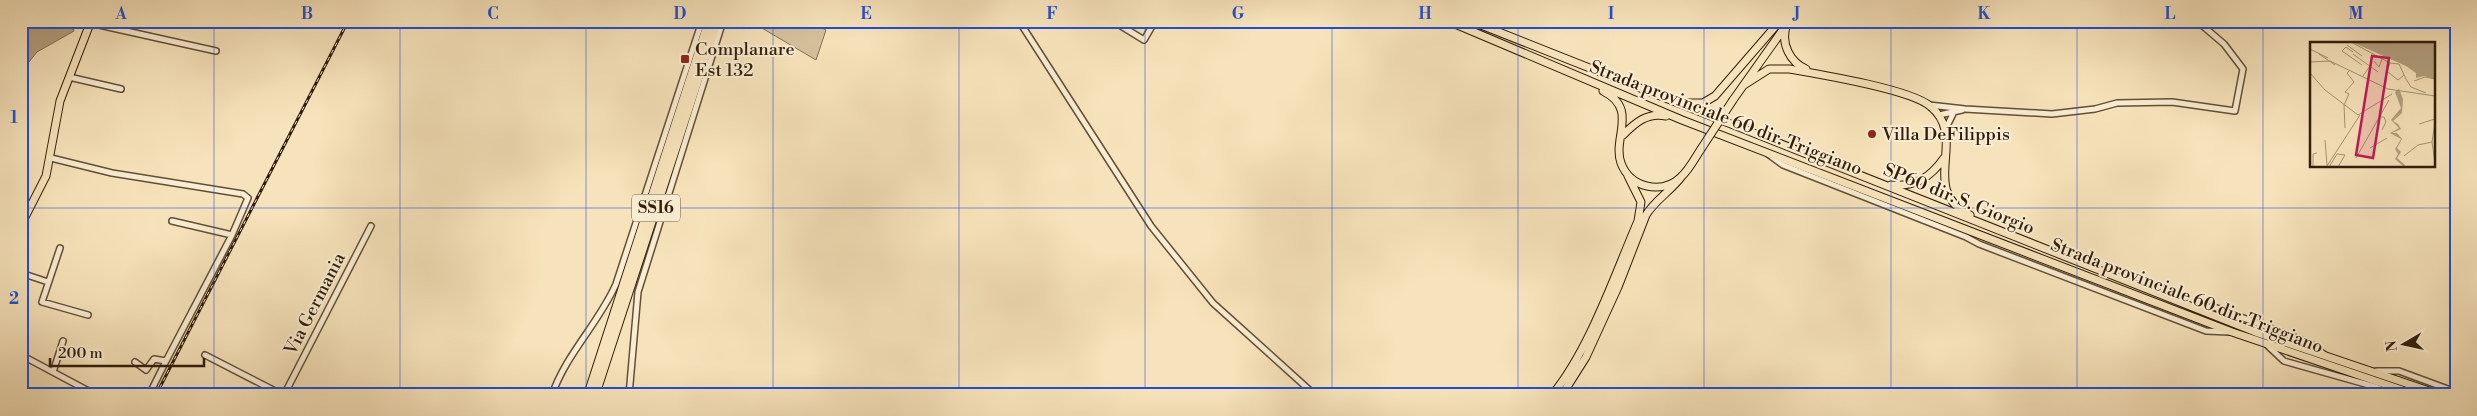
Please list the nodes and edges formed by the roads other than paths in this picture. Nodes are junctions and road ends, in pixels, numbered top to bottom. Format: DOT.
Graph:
graph roads {
  1 [pos="702,21"];
  2 [pos="709,21"];
  3 [pos="717,21"];
  4 [pos="724,21"];
  5 [pos="1019,21"];
  6 [pos="1114,21"];
  7 [pos="1155,21"];
  8 [pos="1448,21"];
  9 [pos="1471,21"];
  10 [pos="2197,21"];
  11 [pos="91,22"];
  12 [pos="1785,22"];
  13 [pos="216,51"];
  14 [pos="1549,64"];
  15 [pos="1826,76"];
  16 [pos="69,77"];
  17 [pos="1744,85"];
  18 [pos="121,89"];
  19 [pos="1666,99"];
  20 [pos="1929,104"];
  21 [pos="1949,107"];
  22 [pos="1965,110"];
  23 [pos="1954,113"];
  24 [pos="1939,114"];
  25 [pos="1682,120"];
  26 [pos="1946,128"];
  27 [pos="1623,135"];
  28 [pos="1945,155"];
  29 [pos="51,158"];
  30 [pos="1627,174"];
  31 [pos="1682,176"];
  32 [pos="1880,184"];
  33 [pos="172,221"];
  34 [pos="21,225"];
  35 [pos="1985,225"];
  36 [pos="371,226"];
  37 [pos="232,235"];
  38 [pos="60,248"];
  39 [pos="21,273"];
  40 [pos="48,282"];
  41 [pos="88,316"];
  42 [pos="63,341"];
  43 [pos="2268,346"];
  44 [pos="205,355"];
  45 [pos="21,356"];
  46 [pos="166,361"];
  47 [pos="135,362"];
  48 [pos="2376,371"];
  49 [pos="53,372"];
  50 [pos="2456,392"];
  51 [pos="96,395"];
  52 [pos="149,395"];
  53 [pos="283,395"];
  54 [pos="552,395"];
  55 [pos="588,395"];
  56 [pos="595,395"];
  57 [pos="629,395"];
  58 [pos="1314,395"];
  59 [pos="1552,395"];
  60 [pos="1562,395"];
  61 [pos="2394,395"];
  62 [pos="2417,395"];
  63 [pos="2441,395"];
  1 -- 54 [label="street"];
  2 -- 55 [label="highway, SS16"];
  3 -- 56 [label="highway, SS16"];
  4 -- 57 [label="street"];
  5 -- 58 [label="street"];
  6 -- 7 [label="street"];
  8 -- 14 [label="main road, Strada provinciale 60 dir. Triggiano"];
  9 -- 19 [label="main road, SP60 dir. S. Giorgio"];
  10 -- 22 [label="street"];
  11 -- 13 [label="street"];
  11 -- 16 [label="main road"];
  12 -- 15 [label="main road"];
  12 -- 17 [label="main road"];
  12 -- 19 [label="main road"];
  14 -- 25 [label="main road, Strada provinciale 60 dir. Triggiano"];
  14 -- 27 [label="main road"];
  15 -- 17 [label="main road"];
  15 -- 20 [label="main road"];
  16 -- 18 [label="street"];
  16 -- 29 [label="main road"];
  17 -- 31 [label="main road, bridge"];
  19 -- 32 [label="main road, SP60 dir. S. Giorgio"];
  20 -- 21 [label="street"];
  20 -- 24 [label="main road"];
  21 -- 22 [label="street"];
  21 -- 24 [label="street"];
  22 -- 23 [label="street"];
  23 -- 24 [label="street"];
  23 -- 26 [label="street"];
  24 -- 26 [label="main road"];
  25 -- 27 [label="main road"];
  25 -- 43 [label="main road, Strada provinciale 60 dir. Triggiano"];
  26 -- 28 [label="main road"];
  27 -- 30 [label="main road"];
  28 -- 32 [label="main road"];
  28 -- 35 [label="main road"];
  29 -- 34 [label="main road"];
  29 -- 37 [label="street"];
  30 -- 31 [label="main road"];
  30 -- 59 [label="main road"];
  31 -- 60 [label="main road"];
  32 -- 35 [label="main road, SP60 dir. S. Giorgio"];
  33 -- 37 [label="street"];
  35 -- 48 [label="main road, SP60 dir. S. Giorgio"];
  36 -- 53 [label="street, Via Germania"];
  37 -- 46 [label="street"];
  38 -- 40 [label="street"];
  39 -- 40 [label="street"];
  40 -- 41 [label="street"];
  42 -- 49 [label="street"];
  43 -- 61 [label="street"];
  43 -- 62 [label="main road, Strada provinciale 60 dir. Triggiano"];
  44 -- 53 [label="street"];
  45 -- 49 [label="street"];
  46 -- 47 [label="street"];
  46 -- 52 [label="street"];
  48 -- 50 [label="street"];
  48 -- 63 [label="main road, SP60 dir. S. Giorgio"];
  49 -- 51 [label="street"];
}
